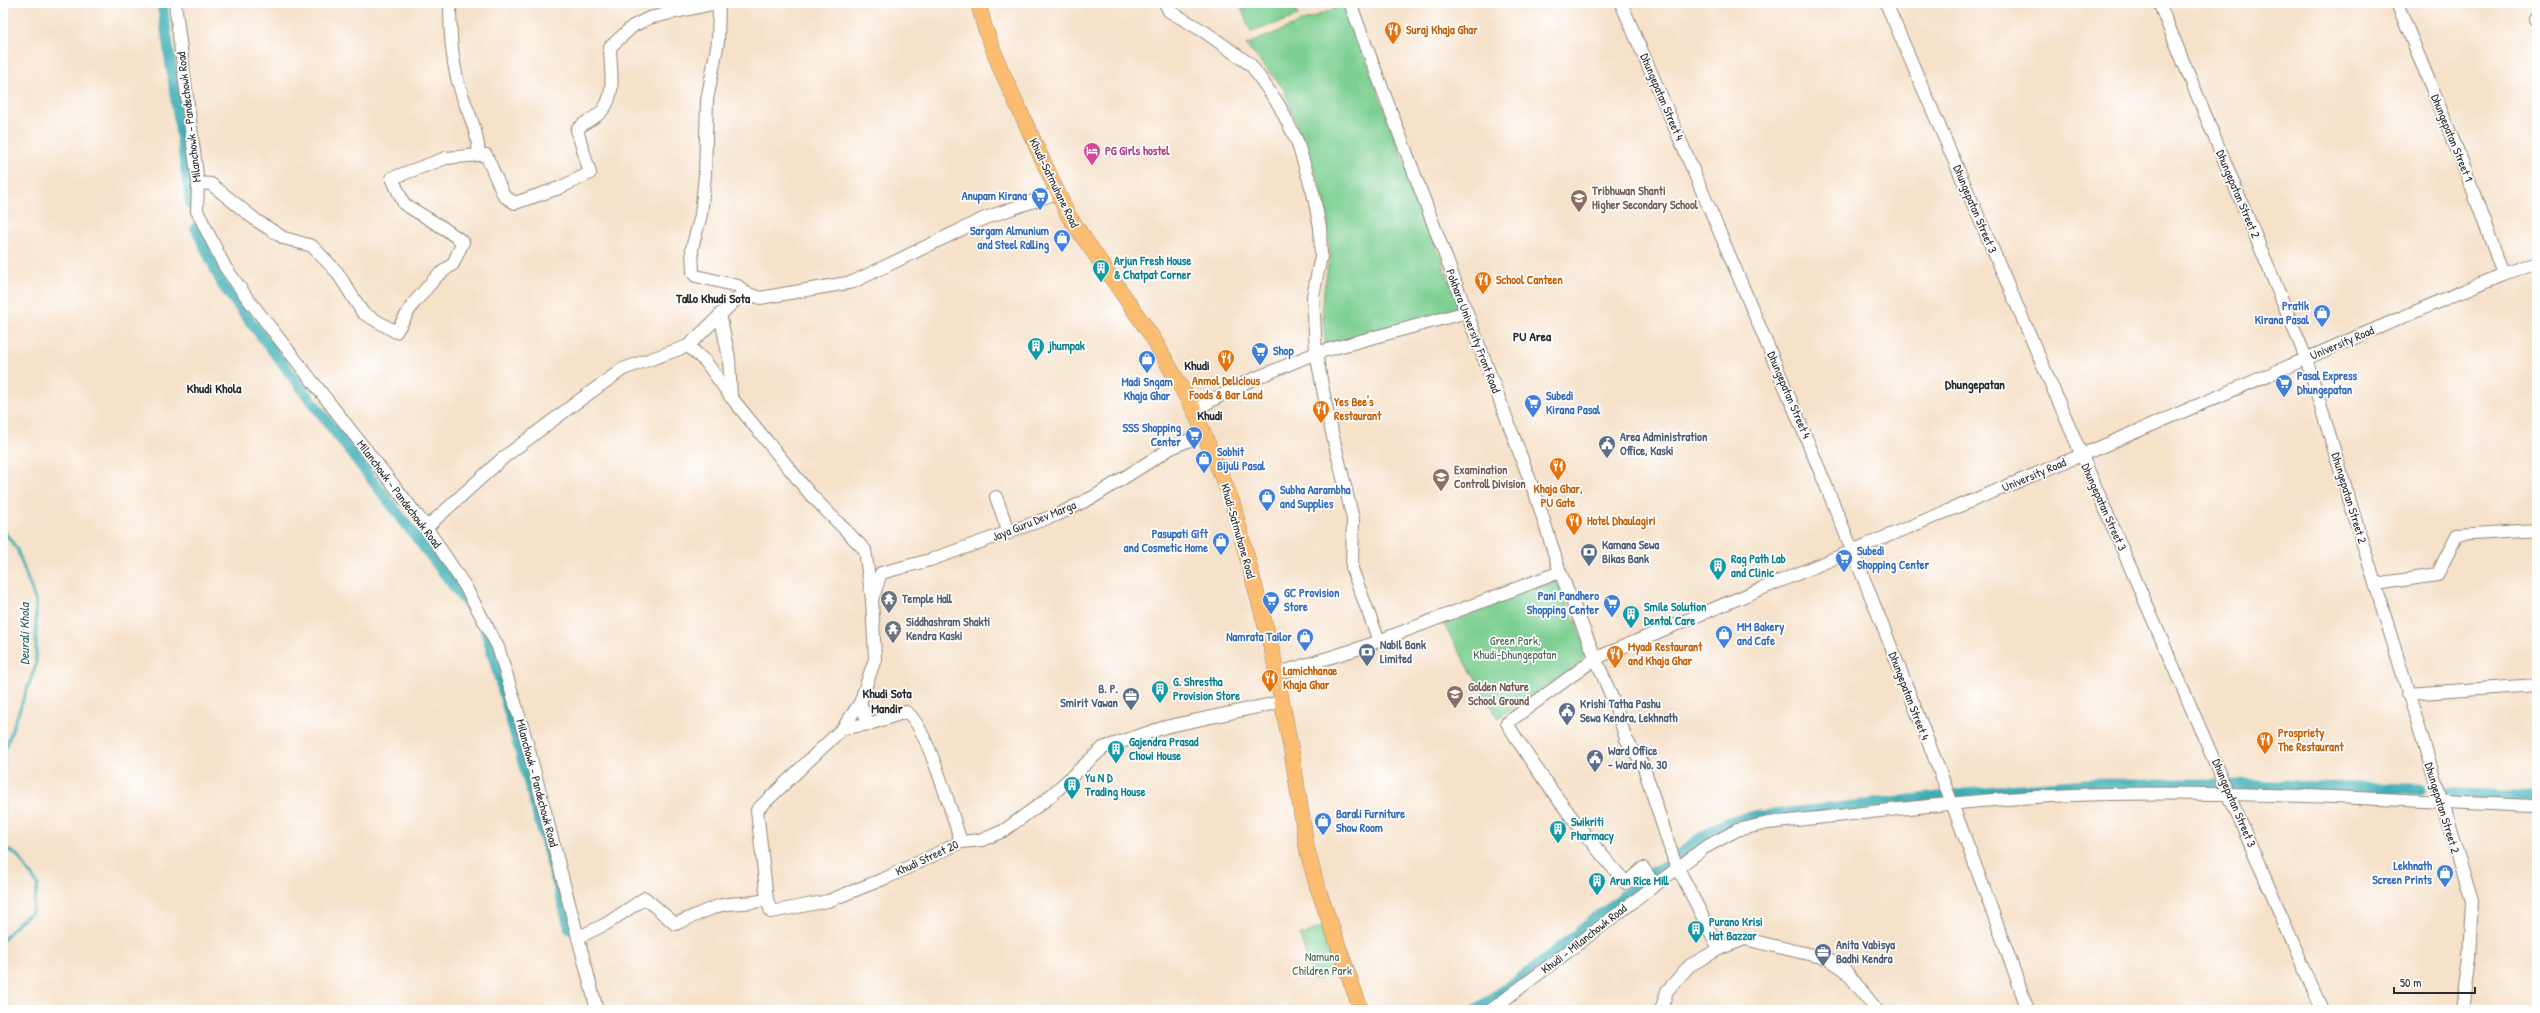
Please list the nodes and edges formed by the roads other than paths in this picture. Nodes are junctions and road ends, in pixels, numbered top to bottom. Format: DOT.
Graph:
graph roads {
  1 [pos="175,3"];
  2 [pos="450,3"];
  3 [pos="718,3"];
  4 [pos="978,3"];
  5 [pos="1165,3"];
  6 [pos="1621,3"];
  7 [pos="1886,3"];
  8 [pos="2159,3"];
  9 [pos="2397,3"];
  10 [pos="1354,4"];
  11 [pos="479,155"];
  12 [pos="198,183"];
  13 [pos="1057,193"];
  14 [pos="2537,262"];
  15 [pos="2503,274"];
  16 [pos="744,292"];
  17 [pos="1467,312"];
  18 [pos="720,314"];
  19 [pos="688,346"];
  20 [pos="1316,353"];
  21 [pos="2306,358"];
  22 [pos="731,397"];
  23 [pos="1194,410"];
  24 [pos="1203,434"];
  25 [pos="2081,455"];
  26 [pos="996,497"];
  27 [pos="427,527"];
  28 [pos="2537,530"];
  29 [pos="1009,532"];
  30 [pos="1852,551"];
  31 [pos="866,561"];
  32 [pos="1560,572"];
  33 [pos="881,573"];
  34 [pos="2376,584"];
  35 [pos="872,600"];
  36 [pos="1378,641"];
  37 [pos="1596,658"];
  38 [pos="1276,674"];
  39 [pos="2537,685"];
  40 [pos="2407,694"];
  41 [pos="1281,702"];
  42 [pos="860,703"];
  43 [pos="869,724"];
  44 [pos="843,728"];
  45 [pos="2227,794"];
  46 [pos="1949,799"];
  47 [pos="2440,802"];
  48 [pos="2537,806"];
  49 [pos="961,842"];
  50 [pos="1678,868"];
  51 [pos="1655,885"];
  52 [pos="761,901"];
  53 [pos="579,937"];
  54 [pos="1719,949"];
  55 [pos="597,1010"];
  56 [pos="1361,1010"];
  57 [pos="1491,1010"];
  58 [pos="1661,1010"];
  59 [pos="1877,1010"];
  60 [pos="2028,1010"];
  61 [pos="2322,1010"];
  62 [pos="2462,1010"];
  1 -- 12 [label="street, Milanchowk - Pandechowk Road"];
  2 -- 11 [label="street"];
  3 -- 11 [label="street"];
  3 -- 16 [label="street"];
  4 -- 13 [label="main road, Khudi-Satmuhane Road"];
  5 -- 20 [label="street"];
  6 -- 30 [label="street, Dhungepatan Street 4"];
  7 -- 25 [label="street, Dhungepatan Street 3"];
  8 -- 21 [label="street, Dhungepatan Street 2"];
  9 -- 15 [label="street, Dhungepatan Street 1"];
  10 -- 17 [label="street, Pokhara University Front Road"];
  11 -- 12 [label="street"];
  12 -- 27 [label="street, Milanchowk - Pandechowk Road"];
  13 -- 16 [label="street"];
  13 -- 23 [label="main road, Khudi-Satmuhane Road"];
  14 -- 15 [label="street, University Road"];
  15 -- 21 [label="street, University Road"];
  16 -- 18 [label="street"];
  17 -- 20 [label="street"];
  17 -- 32 [label="street, Pokhara University Front Road"];
  18 -- 19 [label="street"];
  18 -- 22 [label="street"];
  19 -- 22 [label="street"];
  19 -- 27 [label="street"];
  20 -- 23 [label="street"];
  20 -- 36 [label="street"];
  21 -- 25 [label="street, University Road"];
  21 -- 34 [label="street, Dhungepatan Street 2"];
  22 -- 31 [label="street"];
  23 -- 24 [label="main road, Khudi-Satmuhane Road"];
  24 -- 29 [label="street, Jaya Guru Dev Marga"];
  24 -- 38 [label="main road, Khudi-Satmuhane Road"];
  25 -- 30 [label="street, University Road"];
  25 -- 45 [label="street, Dhungepatan Street 3"];
  26 -- 29 [label="street"];
  27 -- 53 [label="street, Milanchowk - Pandechowk Road"];
  28 -- 34 [label="street"];
  29 -- 33 [label="street, Jaya Guru Dev Marga"];
  30 -- 37 [label="street, University Road"];
  30 -- 46 [label="street, Dhungepatan Street 4"];
  31 -- 33 [label="street"];
  31 -- 35 [label="street"];
  32 -- 36 [label="street"];
  32 -- 37 [label="street, Pokhara University Front Road"];
  33 -- 35 [label="street"];
  34 -- 40 [label="street, Dhungepatan Street 2"];
  35 -- 42 [label="street"];
  36 -- 38 [label="street"];
  37 -- 50 [label="street, Pokhara University Front Road"];
  37 -- 51 [label="street, University Road"];
  38 -- 41 [label="main road, Khudi-Satmuhane Road"];
  39 -- 40 [label="street"];
  40 -- 47 [label="street, Dhungepatan Street 2"];
  41 -- 49 [label="street, Khudi Street 20"];
  41 -- 56 [label="main road, Khudi-Satmuhane Road"];
  42 -- 43 [label="street"];
  42 -- 44 [label="street"];
  43 -- 44 [label="street"];
  43 -- 49 [label="street"];
  44 -- 52 [label="street"];
  45 -- 46 [label="street, Khudi - Milanchowk Road"];
  45 -- 47 [label="street, Khudi - Milanchowk Road"];
  45 -- 61 [label="street, Dhungepatan Street 3"];
  46 -- 50 [label="street, Khudi - Milanchowk Road"];
  46 -- 60 [label="street, Dhungepatan Street 4"];
  47 -- 48 [label="street, Khudi - Milanchowk Road"];
  47 -- 62 [label="street, Dhungepatan Street 2"];
  49 -- 52 [label="street, Khudi Street 20"];
  50 -- 51 [label="street, Khudi - Milanchowk Road"];
  50 -- 54 [label="street, Pokhara University Front Road"];
  51 -- 57 [label="street, Khudi - Milanchowk Road"];
  52 -- 53 [label="street"];
  53 -- 55 [label="street, Milanchowk - Pandechowk Road"];
  54 -- 58 [label="street"];
  54 -- 59 [label="street"];
}
